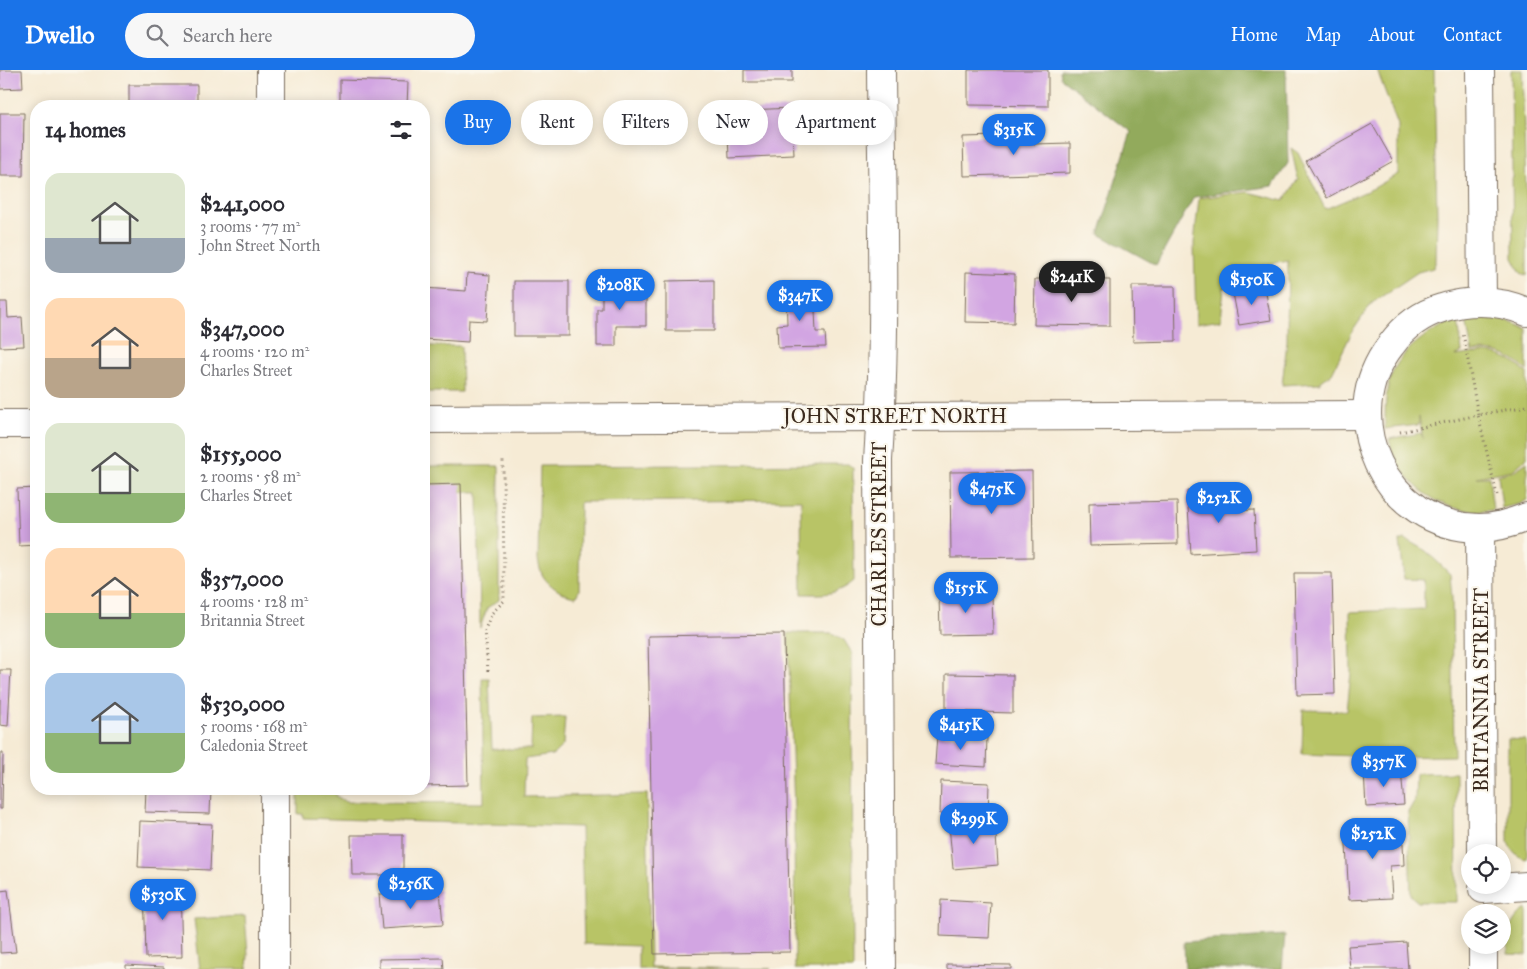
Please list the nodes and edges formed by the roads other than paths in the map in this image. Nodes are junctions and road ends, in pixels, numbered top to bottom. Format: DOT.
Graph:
graph roads {
  1 [pos="270,70"];
  2 [pos="881,70"];
  3 [pos="1480,70"];
  4 [pos="271,100"];
  5 [pos="1482,302"];
  6 [pos="1527,312"];
  7 [pos="1366,414"];
  8 [pos="881,417"];
  9 [pos="430,419"];
  10 [pos="0,424"];
  11 [pos="30,424"];
  12 [pos="1527,517"];
  13 [pos="1480,528"];
  14 [pos="275,795"];
  15 [pos="1482,844"];
  16 [pos="1527,886"];
  17 [pos="1483,896"];
  18 [pos="1483,954"];
  19 [pos="275,969"];
  20 [pos="881,969"];
  21 [pos="1483,969"];
  1 -- 4 [label="street"];
  2 -- 8 [label="street, CHARLES STREET"];
  3 -- 5 [label="street"];
  5 -- 6 [label="street"];
  5 -- 7 [label="street"];
  7 -- 8 [label="street, JOHN STREET NORTH"];
  7 -- 13 [label="street"];
  8 -- 9 [label="street, JOHN STREET NORTH"];
  8 -- 20 [label="street, CHARLES STREET"];
  10 -- 11 [label="street"];
  12 -- 13 [label="street"];
  13 -- 15 [label="street, BRITANNIA STREET"];
  14 -- 19 [label="street"];
  16 -- 17 [label="street"];
  18 -- 21 [label="street"];
}
